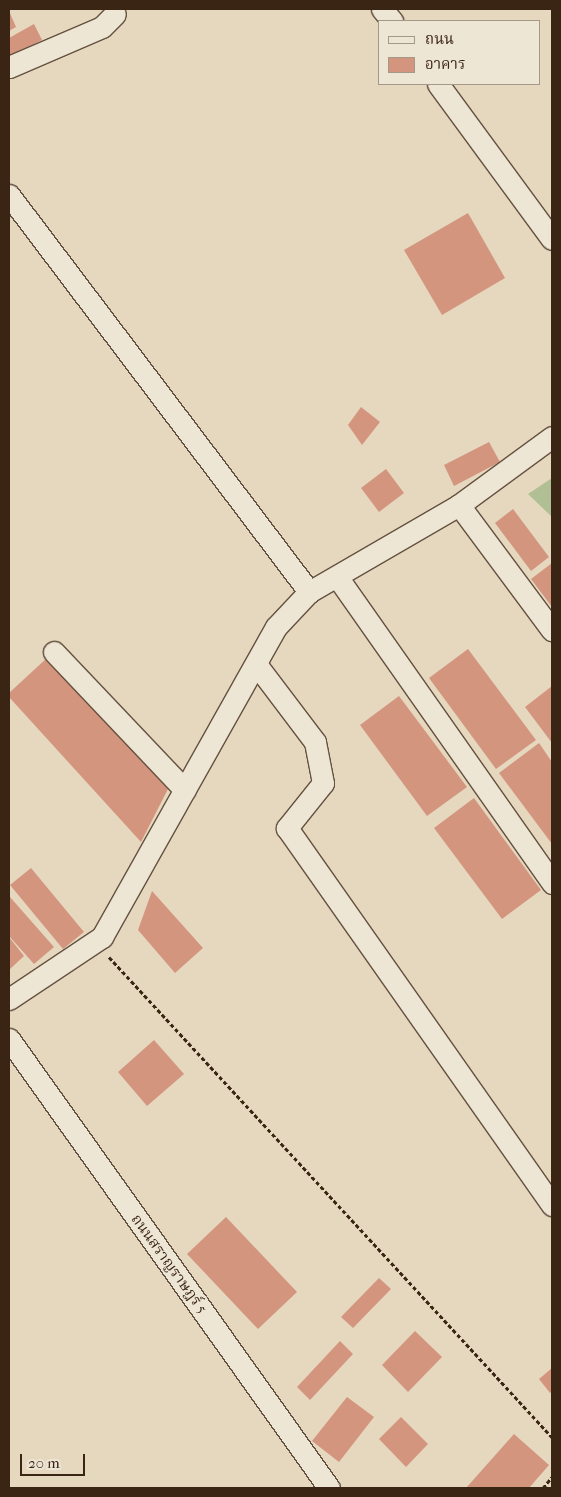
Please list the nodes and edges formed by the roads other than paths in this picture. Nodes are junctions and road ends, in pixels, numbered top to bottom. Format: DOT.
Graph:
graph roads {
  1 [pos="382,9"];
  2 [pos="115,14"];
  3 [pos="391,20"];
  4 [pos="9,67"];
  5 [pos="439,85"];
  6 [pos="9,195"];
  7 [pos="552,240"];
  8 [pos="552,437"];
  9 [pos="459,505"];
  10 [pos="338,578"];
  11 [pos="309,592"];
  12 [pos="552,630"];
  13 [pos="54,652"];
  14 [pos="256,664"];
  15 [pos="185,790"];
  16 [pos="552,882"];
  17 [pos="9,998"];
  18 [pos="9,1039"];
  19 [pos="552,1205"];
  20 [pos="329,1488"];
  1 -- 3 [label="street"];
  2 -- 4 [label="street"];
  5 -- 7 [label="street"];
  6 -- 11 [label="street"];
  8 -- 9 [label="street"];
  9 -- 10 [label="street"];
  9 -- 12 [label="street"];
  10 -- 11 [label="street"];
  10 -- 16 [label="street"];
  11 -- 14 [label="street"];
  13 -- 15 [label="street"];
  14 -- 15 [label="street"];
  14 -- 19 [label="street"];
  15 -- 17 [label="street"];
  18 -- 20 [label="street, ถนนสราญราษฎร์ 5"];
}
